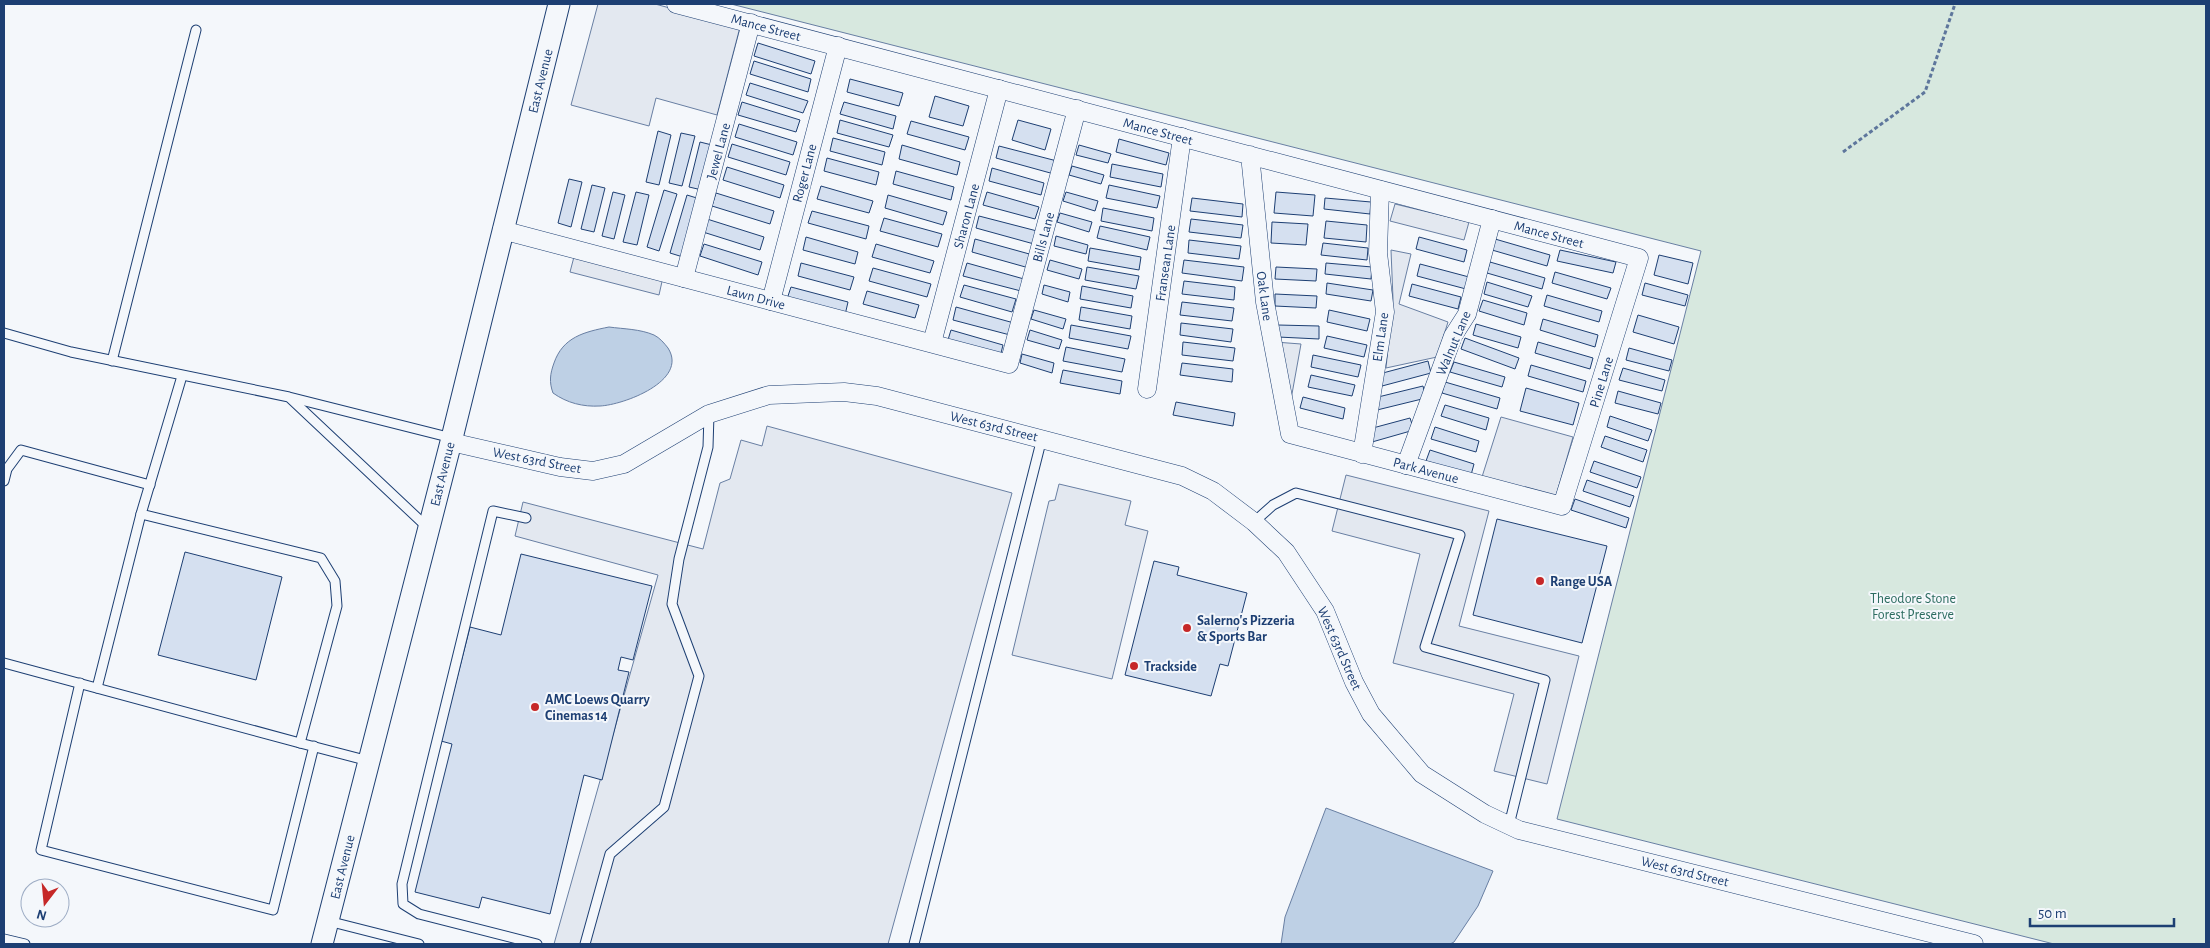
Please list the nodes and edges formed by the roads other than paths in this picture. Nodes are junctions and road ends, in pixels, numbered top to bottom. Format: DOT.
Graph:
graph roads {
  1 [pos="559,4"];
  2 [pos="676,4"];
  3 [pos="751,23"];
  4 [pos="196,30"];
  5 [pos="838,46"];
  6 [pos="999,89"];
  7 [pos="1077,109"];
  8 [pos="1182,138"];
  9 [pos="1250,155"];
  10 [pos="1380,190"];
  11 [pos="1492,219"];
  12 [pos="502,230"];
  13 [pos="1639,258"];
  14 [pos="684,278"];
  15 [pos="771,301"];
  16 [pos="4,333"];
  17 [pos="932,343"];
  18 [pos="112,361"];
  19 [pos="1009,364"];
  20 [pos="182,376"];
  21 [pos="1147,388"];
  22 [pos="289,397"];
  23 [pos="709,414"];
  24 [pos="1290,434"];
  25 [pos="1042,438"];
  26 [pos="451,440"];
  27 [pos="1362,454"];
  28 [pos="1406,465"];
  29 [pos="4,481"];
  30 [pos="150,485"];
  31 [pos="1562,506"];
  32 [pos="141,514"];
  33 [pos="526,518"];
  34 [pos="1254,522"];
  35 [pos="428,528"];
  36 [pos="4,663"];
  37 [pos="80,683"];
  38 [pos="97,688"];
  39 [pos="300,743"];
  40 [pos="314,746"];
  41 [pos="369,761"];
  42 [pos="1509,825"];
  43 [pos="328,921"];
  44 [pos="4,939"];
  45 [pos="25,944"];
  46 [pos="322,944"];
  47 [pos="419,944"];
  48 [pos="537,944"];
  49 [pos="585,944"];
  50 [pos="914,944"];
  51 [pos="1974,944"];
  1 -- 12 [label="street, East Avenue"];
  2 -- 3 [label="street, Mance Street"];
  3 -- 5 [label="street, Mance Street"];
  3 -- 14 [label="street, Jewel Lane"];
  4 -- 18 [label="lane"];
  5 -- 6 [label="street, Mance Street"];
  5 -- 15 [label="street, Roger Lane"];
  6 -- 7 [label="street, Mance Street"];
  6 -- 17 [label="street, Sharon Lane"];
  7 -- 8 [label="street, Mance Street"];
  7 -- 19 [label="street, Bills Lane"];
  8 -- 9 [label="street, Mance Street"];
  8 -- 21 [label="street, Fransean Lane"];
  9 -- 10 [label="street, Mance Street"];
  9 -- 24 [label="street, Oak Lane"];
  10 -- 11 [label="street, Mance Street"];
  10 -- 27 [label="street, Elm Lane"];
  11 -- 13 [label="street, Mance Street"];
  11 -- 28 [label="street, Walnut Lane"];
  12 -- 14 [label="street, Lawn Drive"];
  12 -- 26 [label="street, East Avenue"];
  13 -- 31 [label="street, Pine Lane"];
  14 -- 15 [label="street, Lawn Drive"];
  15 -- 17 [label="street, Lawn Drive"];
  16 -- 18 [label="lane"];
  17 -- 19 [label="street, Lawn Drive"];
  18 -- 20 [label="lane"];
  20 -- 22 [label="lane"];
  20 -- 30 [label="lane"];
  22 -- 26 [label="lane"];
  22 -- 35 [label="lane"];
  23 -- 25 [label="street, West 63rd Street"];
  23 -- 26 [label="street, West 63rd Street"];
  23 -- 49 [label="lane"];
  24 -- 27 [label="street, Park Avenue"];
  25 -- 34 [label="street, West 63rd Street"];
  25 -- 50 [label="lane"];
  26 -- 35 [label="street, East Avenue"];
  27 -- 28 [label="street, Park Avenue"];
  28 -- 31 [label="street, Park Avenue"];
  29 -- 30 [label="lane"];
  30 -- 32 [label="lane"];
  32 -- 38 [label="lane"];
  32 -- 39 [label="lane"];
  33 -- 48 [label="lane"];
  34 -- 42 [label="street, West 63rd Street"];
  34 -- 42 [label="lane"];
  35 -- 41 [label="street, East Avenue"];
  36 -- 37 [label="lane"];
  37 -- 38 [label="lane"];
  37 -- 40 [label="lane"];
  38 -- 39 [label="lane"];
  39 -- 40 [label="lane"];
  40 -- 41 [label="lane"];
  41 -- 43 [label="street, East Avenue"];
  42 -- 51 [label="street, West 63rd Street"];
  43 -- 46 [label="street, East Avenue"];
  43 -- 47 [label="lane"];
  44 -- 45 [label="lane"];
}
